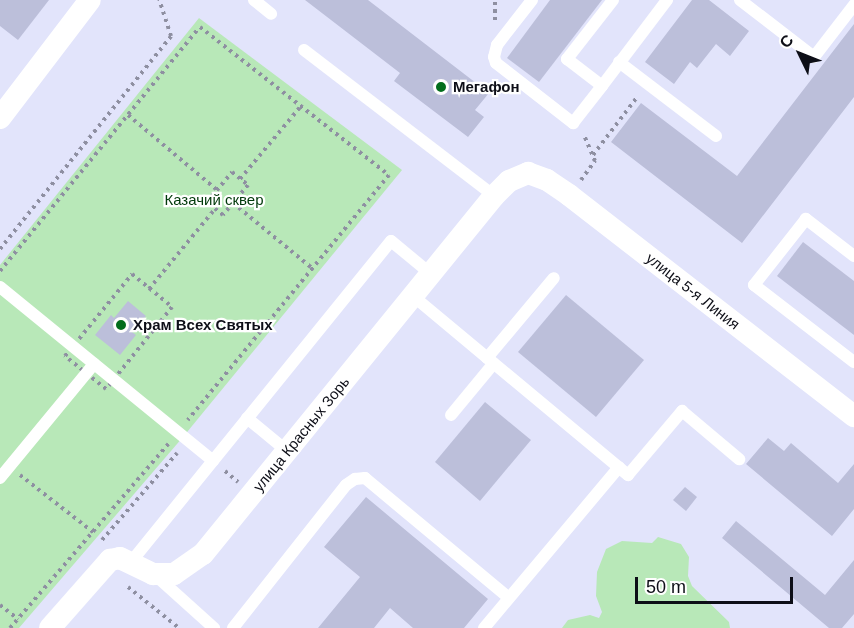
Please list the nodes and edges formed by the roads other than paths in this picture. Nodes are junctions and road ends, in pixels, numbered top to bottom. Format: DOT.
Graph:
graph roads {
  1 [pos="90,0"];
  2 [pos="254,0"];
  3 [pos="532,0"];
  4 [pos="613,0"];
  5 [pos="667,0"];
  6 [pos="740,0"];
  7 [pos="854,5"];
  8 [pos="271,14"];
  9 [pos="304,50"];
  10 [pos="619,62"];
  11 [pos="602,86"];
  12 [pos="0,118"];
  13 [pos="716,136"];
  14 [pos="528,173"];
  15 [pos="494,196"];
  16 [pos="854,256"];
  17 [pos="431,274"];
  18 [pos="554,278"];
  19 [pos="0,287"];
  20 [pos="413,296"];
  21 [pos="491,361"];
  22 [pos="854,362"];
  23 [pos="94,364"];
  24 [pos="451,415"];
  25 [pos="854,416"];
  26 [pos="247,418"];
  27 [pos="287,451"];
  28 [pos="739,459"];
  29 [pos="213,461"];
  30 [pos="619,467"];
  31 [pos="0,478"];
  32 [pos="131,562"];
  33 [pos="153,574"];
  34 [pos="509,598"];
  35 [pos="50,628"];
  36 [pos="214,628"];
  37 [pos="233,628"];
  38 [pos="484,628"];
  1 -- 12 [label="street"];
  2 -- 8 [label="lane"];
  3 -- 11 [label="lane"];
  4 -- 11 [label="lane"];
  5 -- 10 [label="lane"];
  6 -- 7 [label="lane"];
  9 -- 15 [label="lane"];
  10 -- 11 [label="lane"];
  10 -- 13 [label="lane"];
  14 -- 15 [label="street, улица Красных Зорь"];
  14 -- 25 [label="street, улица 5-я Линия"];
  15 -- 17 [label="street, улица Красных Зорь"];
  16 -- 22 [label="lane"];
  17 -- 20 [label="street, улица Красных Зорь"];
  17 -- 26 [label="lane"];
  18 -- 21 [label="lane"];
  19 -- 23 [label="lane"];
  20 -- 21 [label="lane"];
  20 -- 27 [label="street, улица Красных Зорь"];
  21 -- 24 [label="lane"];
  21 -- 30 [label="lane"];
  23 -- 29 [label="lane"];
  23 -- 31 [label="lane"];
  26 -- 27 [label="lane"];
  26 -- 29 [label="lane"];
  27 -- 33 [label="street, улица Красных Зорь"];
  28 -- 30 [label="lane"];
  29 -- 32 [label="lane"];
  30 -- 34 [label="lane"];
  32 -- 33 [label="street"];
  32 -- 35 [label="street"];
  33 -- 36 [label="lane"];
  34 -- 37 [label="lane"];
  34 -- 38 [label="lane"];
}
